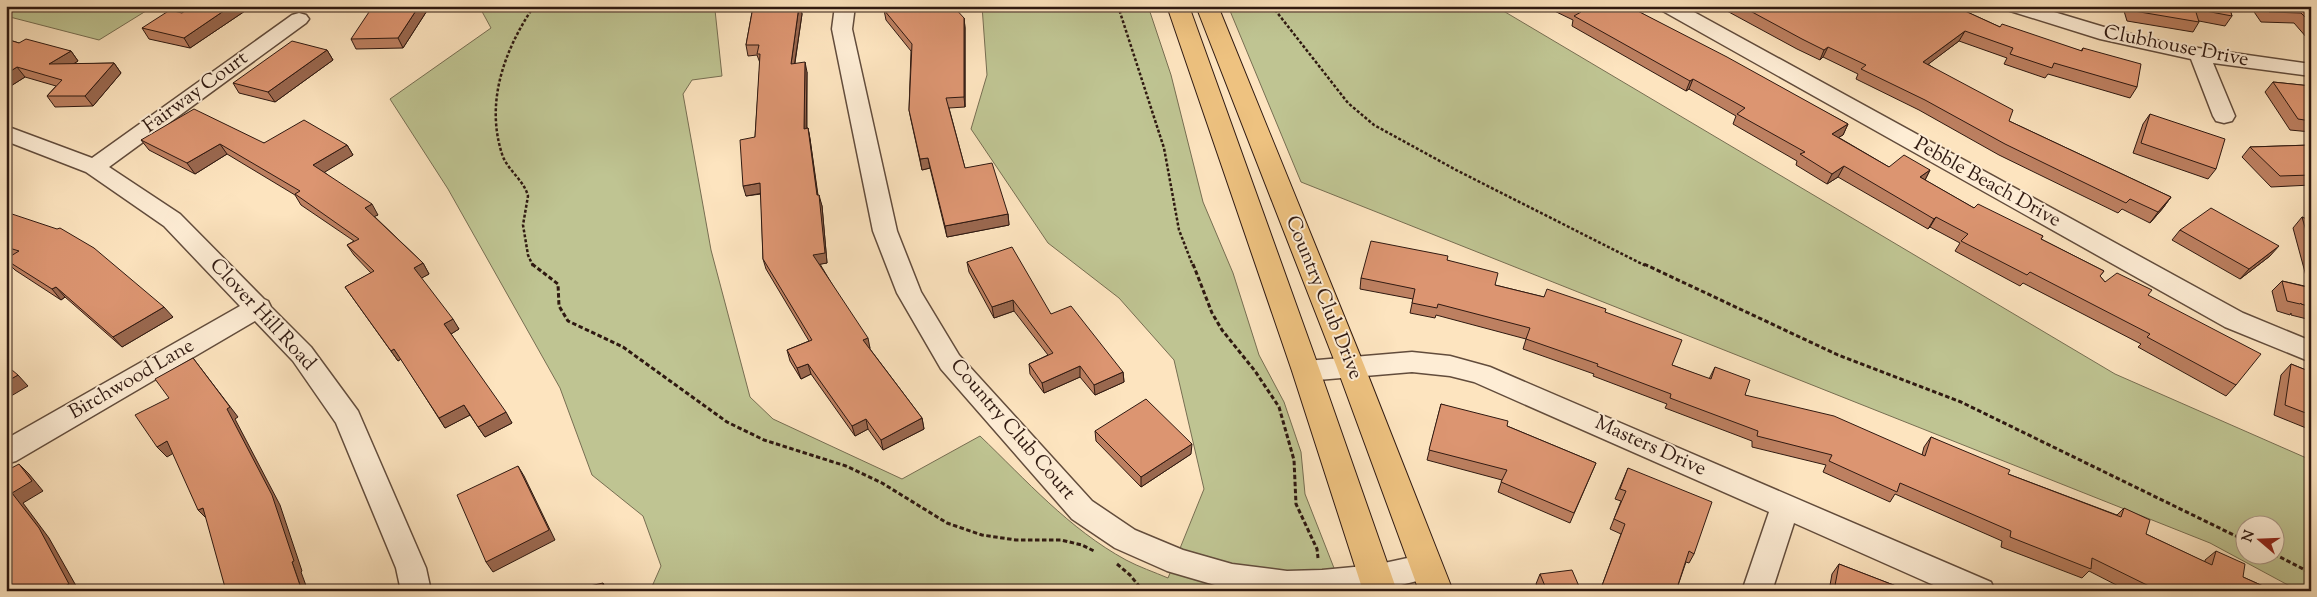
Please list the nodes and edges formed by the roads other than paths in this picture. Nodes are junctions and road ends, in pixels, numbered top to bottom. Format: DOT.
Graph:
graph roads {
  1 [pos="845,6"];
  2 [pos="1178,6"];
  3 [pos="1207,6"];
  4 [pos="1668,6"];
  5 [pos="2014,6"];
  6 [pos="299,19"];
  7 [pos="2200,55"];
  8 [pos="2311,70"];
  9 [pos="2224,116"];
  10 [pos="6,133"];
  11 [pos="94,167"];
  12 [pos="258,307"];
  13 [pos="2311,352"];
  14 [pos="1350,366"];
  15 [pos="1306,371"];
  16 [pos="6,453"];
  17 [pos="1786,506"];
  18 [pos="1431,579"];
  19 [pos="1378,584"];
  20 [pos="416,591"];
  21 [pos="1756,591"];
  22 [pos="1980,591"];
  1 -- 19 [label="street, Country Club Court"];
  2 -- 15 [label="main road, Country Club Drive"];
  3 -- 14 [label="main road, Country Club Drive"];
  4 -- 13 [label="street, Pebble Beach Drive"];
  5 -- 7 [label="street, Clubhouse Drive"];
  6 -- 11 [label="street, Fairway Court"];
  7 -- 8 [label="street, Clubhouse Drive"];
  7 -- 9 [label="street"];
  10 -- 11 [label="street, Clover Hill Road"];
  11 -- 12 [label="street, Clover Hill Road"];
  12 -- 16 [label="street, Birchwood Lane"];
  12 -- 20 [label="street, Clover Hill Road"];
  14 -- 15 [label="street, Masters Drive"];
  14 -- 17 [label="street, Masters Drive"];
  14 -- 18 [label="main road, Country Club Drive"];
  15 -- 19 [label="main road, Country Club Drive"];
  17 -- 21 [label="street"];
  17 -- 22 [label="street, Masters Drive"];
  18 -- 19 [label="street, Country Club Court"];
}
